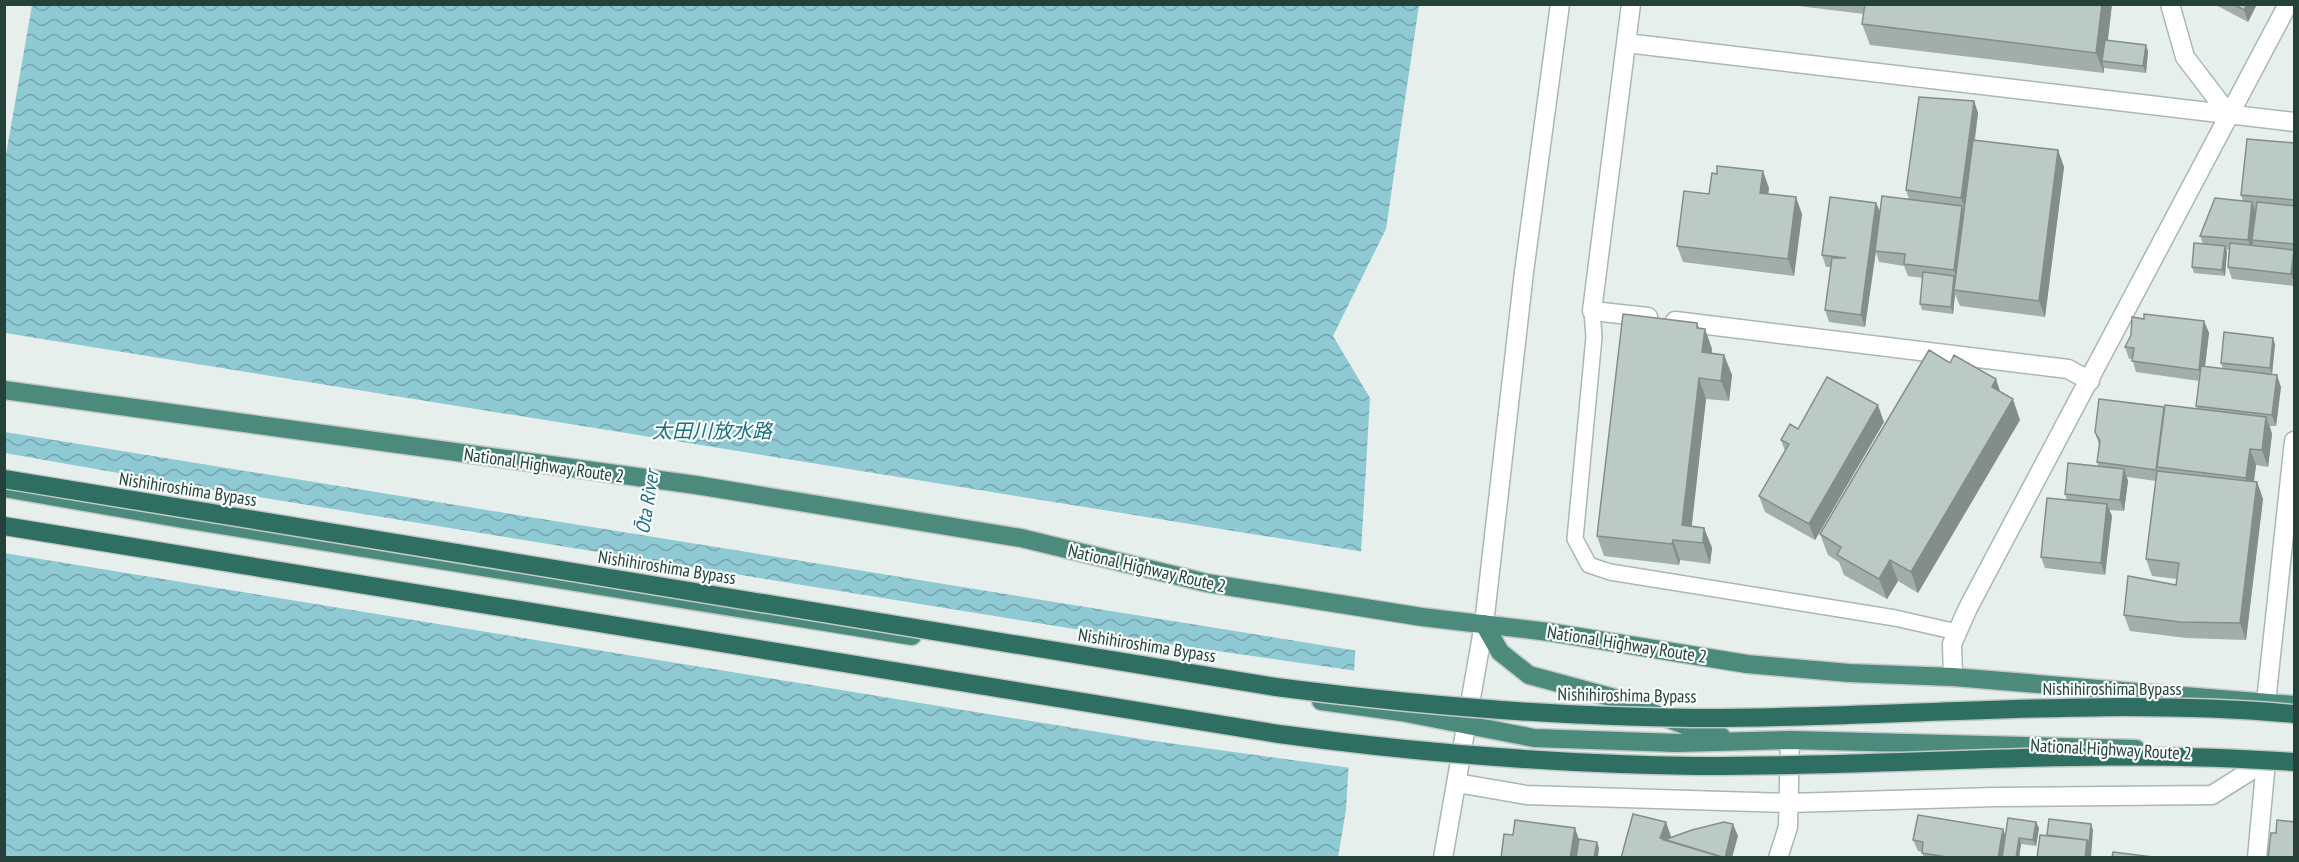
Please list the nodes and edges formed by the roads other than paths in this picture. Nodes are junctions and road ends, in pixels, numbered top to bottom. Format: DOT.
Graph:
graph roads {
  1 [pos="1560,4"];
  2 [pos="1631,4"];
  3 [pos="2170,4"];
  4 [pos="2288,4"];
  5 [pos="1626,43"];
  6 [pos="2230,116"];
  7 [pos="2295,122"];
  8 [pos="1592,311"];
  9 [pos="2090,381"];
  10 [pos="4,390"];
  11 [pos="2295,441"];
  12 [pos="4,479"];
  13 [pos="4,488"];
  14 [pos="4,526"];
  15 [pos="1484,624"];
  16 [pos="1957,632"];
  17 [pos="1953,677"];
  18 [pos="2266,702"];
  19 [pos="2295,705"];
  20 [pos="2295,714"];
  21 [pos="1467,725"];
  22 [pos="1790,740"];
  23 [pos="1744,742"];
  24 [pos="2266,761"];
  25 [pos="2295,763"];
  26 [pos="1457,783"];
  27 [pos="1789,803"];
  28 [pos="1443,858"];
  29 [pos="1778,858"];
  30 [pos="2257,858"];
  1 -- 15 [label="street"];
  2 -- 5 [label="street"];
  3 -- 6 [label="street"];
  4 -- 6 [label="street"];
  5 -- 6 [label="street"];
  5 -- 8 [label="street"];
  6 -- 7 [label="street"];
  6 -- 9 [label="street"];
  8 -- 9 [label="street"];
  8 -- 16 [label="lane"];
  9 -- 16 [label="street"];
  10 -- 15 [label="highway, National Highway Route 2"];
  11 -- 18 [label="street"];
  12 -- 20 [label="highway, Nishihiroshima Bypass, bridge"];
  13 -- 21 [label="highway, National Highway Route 2"];
  14 -- 25 [label="highway, bridge"];
  15 -- 17 [label="highway, National Highway Route 2"];
  15 -- 21 [label="street"];
  15 -- 23 [label="highway"];
  16 -- 17 [label="street"];
  17 -- 18 [label="highway, National Highway Route 2"];
  18 -- 19 [label="highway, National Highway Route 2"];
  21 -- 23 [label="highway, National Highway Route 2"];
  21 -- 26 [label="street"];
  22 -- 23 [label="highway, National Highway Route 2"];
  22 -- 24 [label="highway, National Highway Route 2"];
  22 -- 27 [label="street"];
  24 -- 25 [label="highway, National Highway Route 2"];
  24 -- 27 [label="street"];
  24 -- 30 [label="street"];
  26 -- 27 [label="street"];
  26 -- 28 [label="street"];
  27 -- 29 [label="street"];
}
